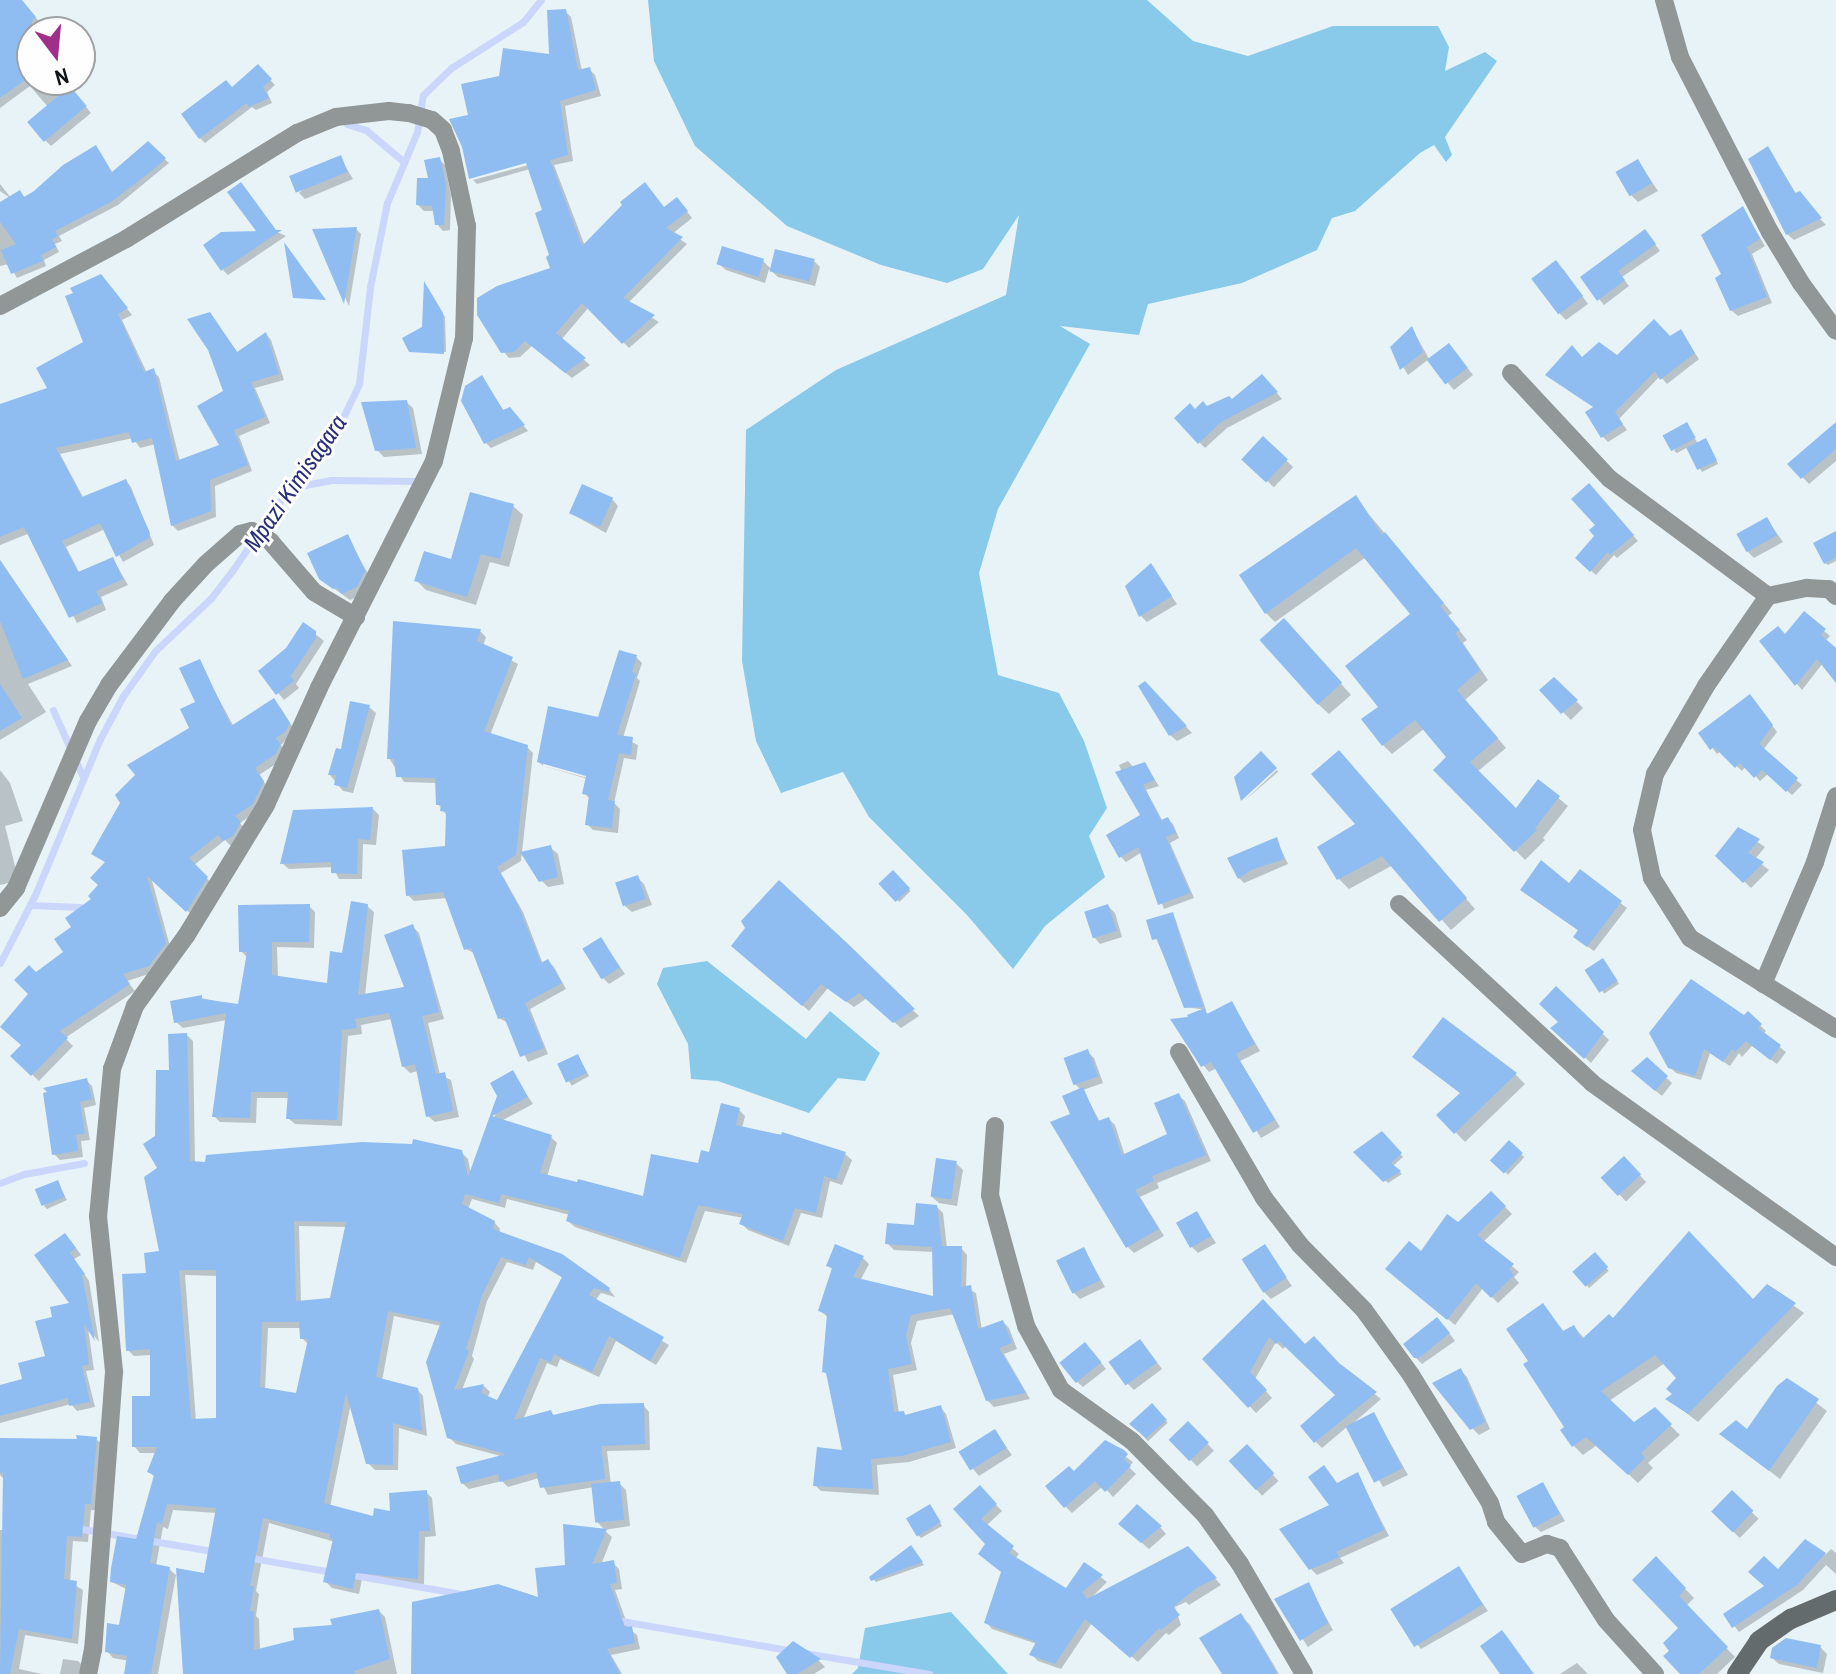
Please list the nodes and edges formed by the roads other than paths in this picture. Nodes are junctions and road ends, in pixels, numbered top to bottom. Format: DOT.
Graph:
graph roads {
  1 [pos="1664,0"];
  2 [pos="0,306"];
  3 [pos="1836,331"];
  4 [pos="1511,373"];
  5 [pos="1768,596"];
  6 [pos="1836,596"];
  7 [pos="356,617"];
  8 [pos="1836,796"];
  9 [pos="1399,904"];
  10 [pos="0,908"];
  11 [pos="1763,984"];
  12 [pos="1836,1029"];
  13 [pos="1179,1052"];
  14 [pos="995,1126"];
  15 [pos="1836,1257"];
  16 [pos="1836,1600"];
  17 [pos="88,1674"];
  18 [pos="1304,1674"];
  19 [pos="1655,1674"];
  20 [pos="1737,1674"];
  1 -- 3 [label="street"];
  2 -- 7 [label="street"];
  4 -- 5 [label="street"];
  5 -- 6 [label="street"];
  5 -- 11 [label="street"];
  7 -- 10 [label="street"];
  7 -- 17 [label="street"];
  8 -- 11 [label="street"];
  9 -- 15 [label="street"];
  11 -- 12 [label="street"];
  13 -- 19 [label="street"];
  14 -- 18 [label="street"];
  16 -- 20 [label="street"];
}
